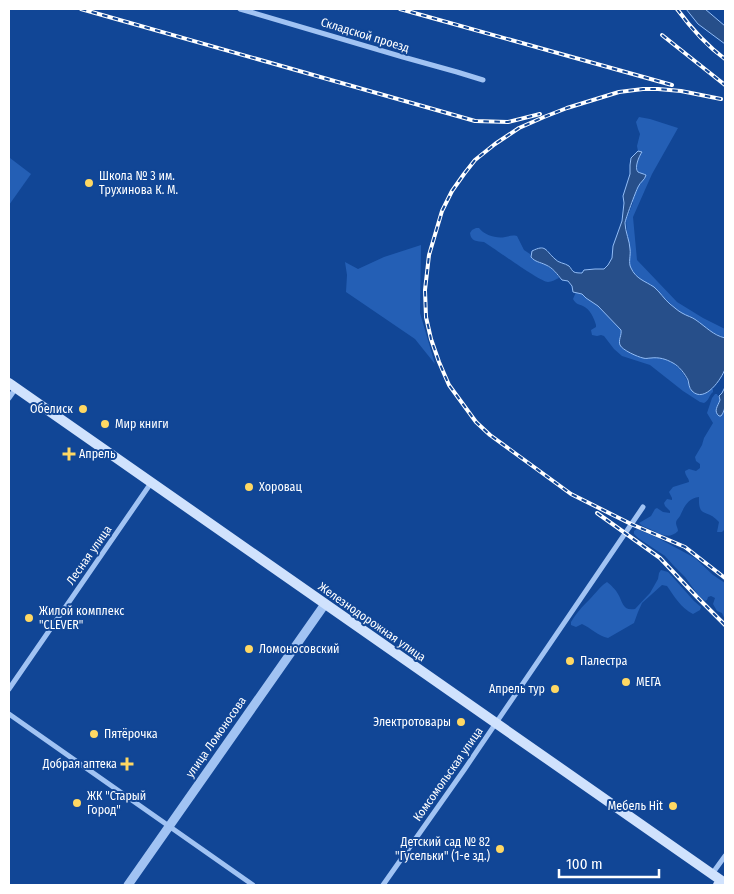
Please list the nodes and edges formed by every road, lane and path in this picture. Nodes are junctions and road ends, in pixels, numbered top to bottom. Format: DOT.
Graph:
graph roads {
  1 [pos="240,9"];
  2 [pos="483,80"];
  3 [pos="12,386"];
  4 [pos="9,398"];
  5 [pos="151,483"];
  6 [pos="643,507"];
  7 [pos="326,604"];
  8 [pos="9,689"];
  9 [pos="9,714"];
  10 [pos="495,723"];
  11 [pos="170,826"];
  12 [pos="725,856"];
  13 [pos="712,874"];
  14 [pos="722,883"];
  15 [pos="128,885"];
  16 [pos="254,885"];
  17 [pos="383,885"];
  1 -- 2 [label="street, Складской проезд"];
  3 -- 4 [label="street"];
  3 -- 5 [label="main road, Железнодорожная улица"];
  5 -- 7 [label="main road, Железнодорожная улица"];
  5 -- 8 [label="street, Лесная улица"];
  6 -- 10 [label="street, Комсомольская улица"];
  7 -- 10 [label="main road, Железнодорожная улица"];
  7 -- 11 [label="street, улица Ломоносова"];
  9 -- 11 [label="street"];
  10 -- 13 [label="main road, Железнодорожная улица"];
  10 -- 17 [label="street, Комсомольская улица"];
  11 -- 15 [label="street, улица Ломоносова"];
  11 -- 16 [label="street"];
  12 -- 13 [label="street"];
  13 -- 14 [label="main road, Железнодорожная улица"];
}
